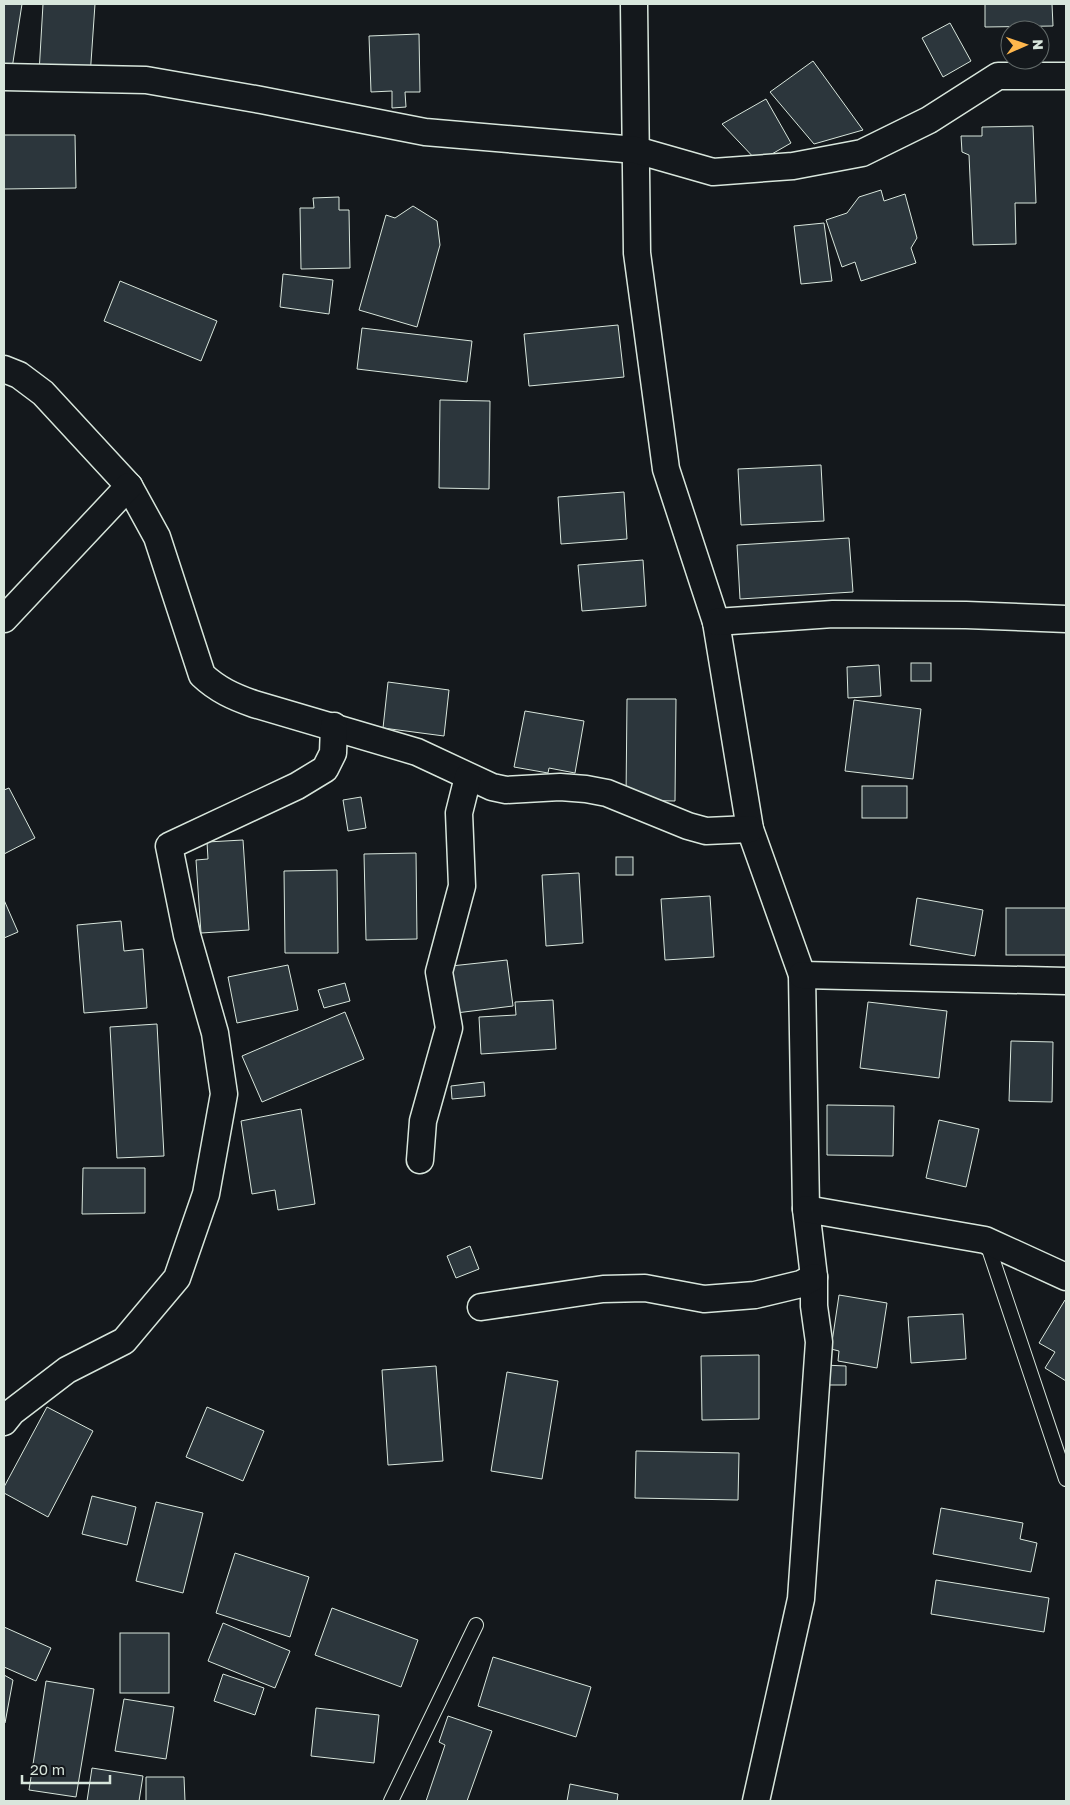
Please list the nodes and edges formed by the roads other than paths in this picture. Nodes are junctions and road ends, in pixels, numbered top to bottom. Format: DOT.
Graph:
graph roads {
  1 [pos="634,4"];
  2 [pos="1066,76"];
  3 [pos="4,77"];
  4 [pos="636,150"];
  5 [pos="4,370"];
  6 [pos="130,486"];
  7 [pos="1066,618"];
  8 [pos="4,619"];
  9 [pos="716,622"];
  10 [pos="334,726"];
  11 [pos="468,777"];
  12 [pos="750,829"];
  13 [pos="802,975"];
  14 [pos="1066,981"];
  15 [pos="420,1160"];
  16 [pos="806,1209"];
  17 [pos="986,1240"];
  18 [pos="814,1277"];
  19 [pos="1066,1277"];
  20 [pos="481,1307"];
  21 [pos="4,1422"];
  22 [pos="1066,1479"];
  23 [pos="476,1625"];
  24 [pos="391,1801"];
  25 [pos="756,1801"];
  1 -- 4 [label="street"];
  2 -- 4 [label="street"];
  3 -- 4 [label="street"];
  4 -- 9 [label="street"];
  5 -- 6 [label="street"];
  6 -- 8 [label="street"];
  6 -- 10 [label="street"];
  7 -- 9 [label="street"];
  9 -- 12 [label="street"];
  10 -- 11 [label="street"];
  10 -- 21 [label="street"];
  11 -- 12 [label="street"];
  11 -- 15 [label="street"];
  12 -- 13 [label="street"];
  13 -- 14 [label="street"];
  13 -- 16 [label="street"];
  16 -- 17 [label="street"];
  16 -- 18 [label="street"];
  17 -- 19 [label="street"];
  17 -- 22 [label="lane"];
  18 -- 20 [label="street"];
  18 -- 25 [label="street"];
  23 -- 24 [label="lane"];
}
